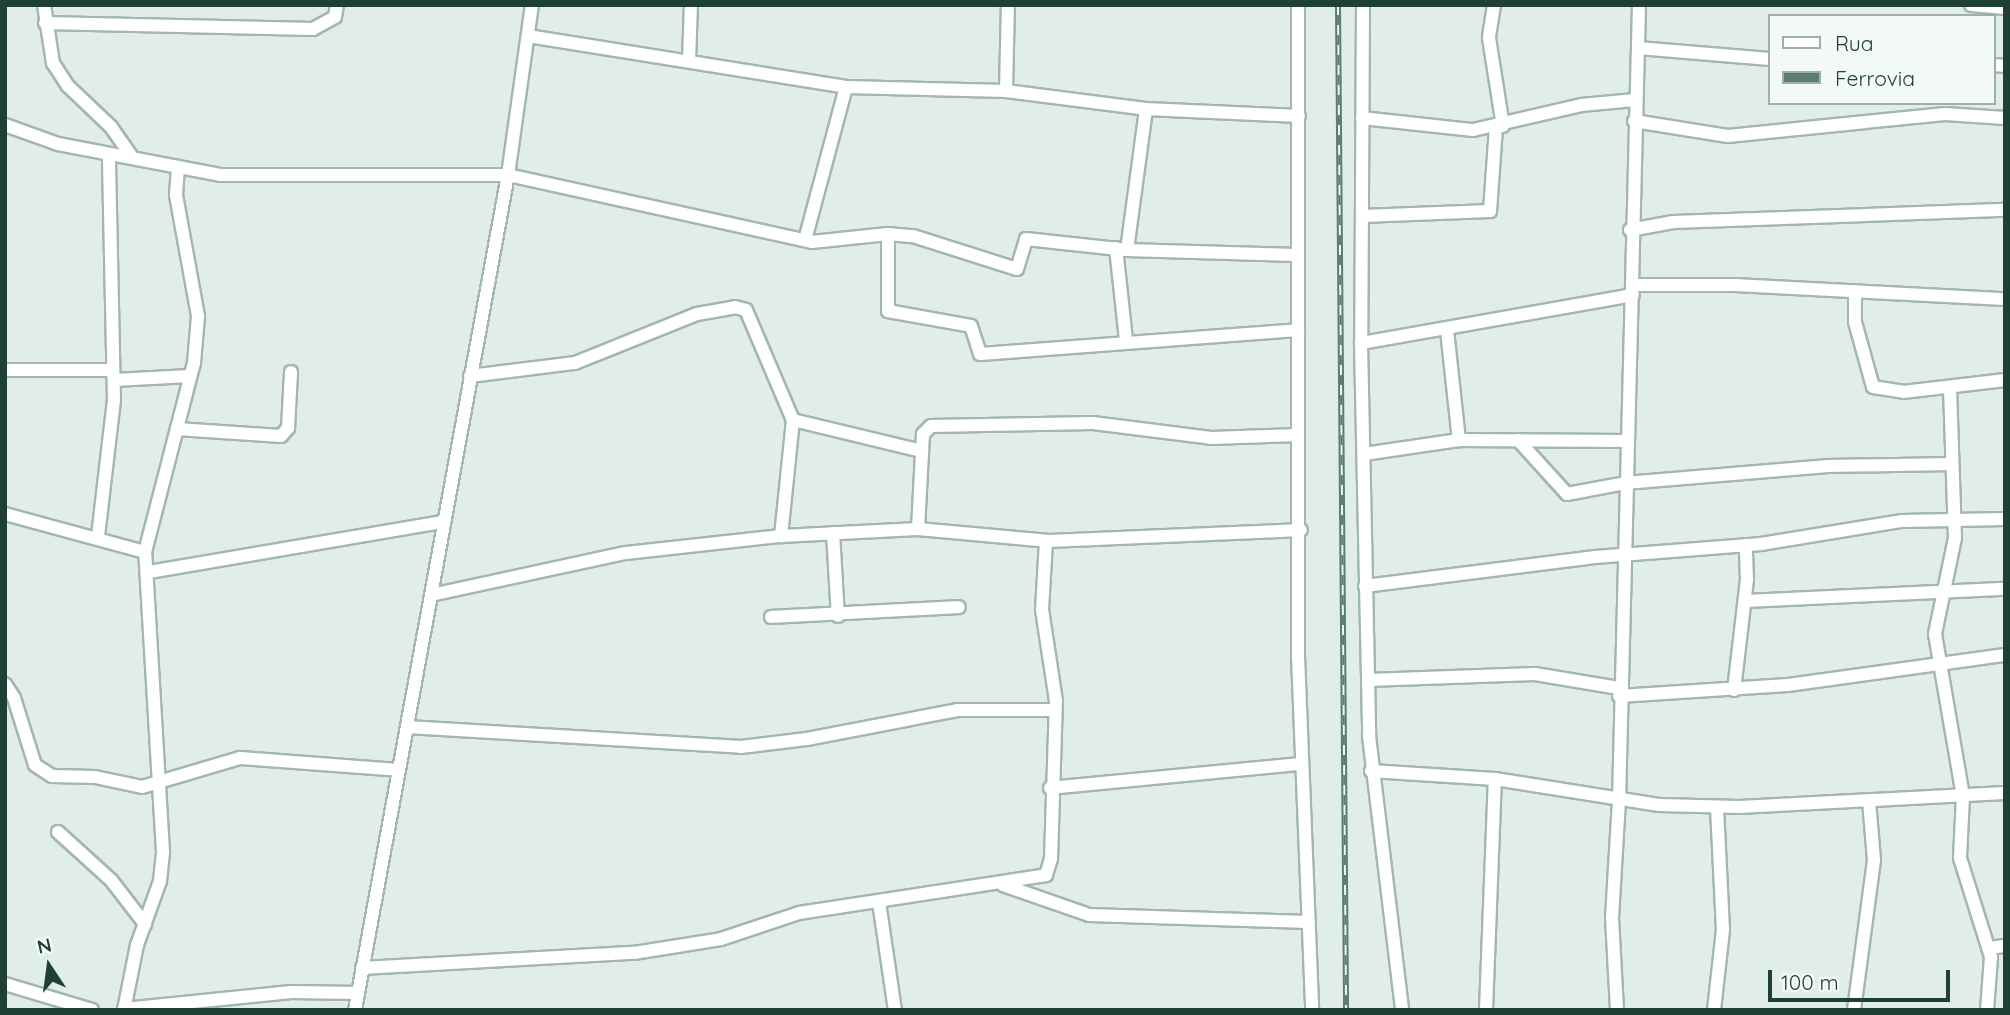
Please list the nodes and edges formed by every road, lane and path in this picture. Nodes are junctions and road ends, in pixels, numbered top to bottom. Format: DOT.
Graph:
graph roads {
  1 [pos="44,5"];
  2 [pos="338,5"];
  3 [pos="532,5"];
  4 [pos="691,5"];
  5 [pos="1008,5"];
  6 [pos="1298,5"];
  7 [pos="1363,5"];
  8 [pos="1494,5"];
  9 [pos="1639,5"];
  10 [pos="1971,5"];
  11 [pos="2005,8"];
  12 [pos="45,23"];
  13 [pos="528,36"];
  14 [pos="1638,48"];
  15 [pos="1769,59"];
  16 [pos="689,61"];
  17 [pos="846,87"];
  18 [pos="1006,91"];
  19 [pos="1635,100"];
  20 [pos="1146,109"];
  21 [pos="1299,116"];
  22 [pos="1362,118"];
  23 [pos="2005,118"];
  24 [pos="1634,121"];
  25 [pos="5,125"];
  26 [pos="1499,127"];
  27 [pos="109,155"];
  28 [pos="131,156"];
  29 [pos="178,167"];
  30 [pos="508,175"];
  31 [pos="2005,210"];
  32 [pos="1362,216"];
  33 [pos="1630,230"];
  34 [pos="888,234"];
  35 [pos="805,240"];
  36 [pos="1121,249"];
  37 [pos="1296,255"];
  38 [pos="1632,290"];
  39 [pos="1855,291"];
  40 [pos="2005,299"];
  41 [pos="1298,330"];
  42 [pos="1447,330"];
  43 [pos="1126,340"];
  44 [pos="1361,343"];
  45 [pos="5,370"];
  46 [pos="291,372"];
  47 [pos="114,375"];
  48 [pos="190,376"];
  49 [pos="470,376"];
  50 [pos="2005,380"];
  51 [pos="1950,388"];
  52 [pos="793,420"];
  53 [pos="177,429"];
  54 [pos="1298,435"];
  55 [pos="1459,440"];
  56 [pos="1518,440"];
  57 [pos="1626,441"];
  58 [pos="922,451"];
  59 [pos="1364,454"];
  60 [pos="1952,464"];
  61 [pos="1625,483"];
  62 [pos="5,514"];
  63 [pos="2005,519"];
  64 [pos="1955,520"];
  65 [pos="443,522"];
  66 [pos="918,528"];
  67 [pos="1301,530"];
  68 [pos="833,533"];
  69 [pos="98,536"];
  70 [pos="781,536"];
  71 [pos="1046,541"];
  72 [pos="1746,545"];
  73 [pos="145,551"];
  74 [pos="1622,555"];
  75 [pos="149,572"];
  76 [pos="1364,586"];
  77 [pos="2005,589"];
  78 [pos="1945,590"];
  79 [pos="431,595"];
  80 [pos="1746,601"];
  81 [pos="959,607"];
  82 [pos="771,617"];
  83 [pos="838,617"];
  84 [pos="2005,654"];
  85 [pos="1938,667"];
  86 [pos="1368,680"];
  87 [pos="5,684"];
  88 [pos="1734,690"];
  89 [pos="1619,692"];
  90 [pos="1055,710"];
  91 [pos="407,727"];
  92 [pos="1300,764"];
  93 [pos="399,770"];
  94 [pos="1371,771"];
  95 [pos="1495,779"];
  96 [pos="158,784"];
  97 [pos="1050,788"];
  98 [pos="2005,793"];
  99 [pos="1963,796"];
  100 [pos="1619,801"];
  101 [pos="1869,801"];
  102 [pos="1717,807"];
  103 [pos="58,832"];
  104 [pos="1003,885"];
  105 [pos="879,902"];
  106 [pos="1308,922"];
  107 [pos="145,924"];
  108 [pos="2005,946"];
  109 [pos="1988,948"];
  110 [pos="362,968"];
  111 [pos="5,984"];
  112 [pos="358,993"];
  113 [pos="124,1009"];
  114 [pos="92,1010"];
  115 [pos="355,1010"];
  116 [pos="895,1010"];
  117 [pos="1312,1010"];
  118 [pos="1402,1010"];
  119 [pos="1486,1010"];
  120 [pos="1618,1010"];
  121 [pos="1714,1010"];
  122 [pos="1854,1010"];
  123 [pos="1987,1010"];
  1 -- 12 [label="street"];
  2 -- 12 [label="street"];
  3 -- 13 [label="street"];
  4 -- 16 [label="street"];
  5 -- 18 [label="street"];
  6 -- 21 [label="street"];
  7 -- 22 [label="street"];
  8 -- 26 [label="street"];
  9 -- 14 [label="street"];
  10 -- 11 [label="street"];
  12 -- 28 [label="street"];
  13 -- 16 [label="street"];
  13 -- 30 [label="street"];
  14 -- 15 [label="street"];
  14 -- 19 [label="street"];
  16 -- 17 [label="street"];
  17 -- 18 [label="street"];
  17 -- 35 [label="street"];
  18 -- 20 [label="street"];
  19 -- 24 [label="street"];
  19 -- 26 [label="street"];
  20 -- 21 [label="street"];
  20 -- 36 [label="street"];
  21 -- 37 [label="street"];
  22 -- 26 [label="street"];
  22 -- 32 [label="street"];
  23 -- 24 [label="street"];
  24 -- 33 [label="street"];
  25 -- 27 [label="street"];
  26 -- 32 [label="street"];
  27 -- 28 [label="street"];
  27 -- 47 [label="street"];
  28 -- 29 [label="street"];
  29 -- 30 [label="street"];
  29 -- 48 [label="street"];
  30 -- 35 [label="street"];
  30 -- 49 [label="street"];
  31 -- 33 [label="street"];
  32 -- 44 [label="street"];
  33 -- 38 [label="street"];
  34 -- 35 [label="street"];
  34 -- 36 [label="street"];
  34 -- 43 [label="street"];
  36 -- 37 [label="street"];
  36 -- 43 [label="street"];
  37 -- 41 [label="street"];
  38 -- 39 [label="street"];
  38 -- 42 [label="street"];
  38 -- 57 [label="street"];
  39 -- 40 [label="street"];
  39 -- 51 [label="street"];
  41 -- 43 [label="street"];
  41 -- 54 [label="street"];
  42 -- 44 [label="street"];
  42 -- 55 [label="street"];
  44 -- 59 [label="street"];
  45 -- 47 [label="street"];
  46 -- 53 [label="street"];
  47 -- 48 [label="street"];
  47 -- 69 [label="street"];
  48 -- 53 [label="street"];
  49 -- 52 [label="street"];
  49 -- 65 [label="street"];
  50 -- 51 [label="street"];
  51 -- 60 [label="street"];
  52 -- 58 [label="street"];
  52 -- 70 [label="street"];
  53 -- 73 [label="street"];
  54 -- 58 [label="street"];
  54 -- 67 [label="street"];
  55 -- 56 [label="street"];
  55 -- 59 [label="street"];
  56 -- 57 [label="street"];
  56 -- 61 [label="street"];
  57 -- 61 [label="street"];
  58 -- 66 [label="street"];
  59 -- 76 [label="street"];
  60 -- 61 [label="street"];
  60 -- 64 [label="street"];
  61 -- 74 [label="street"];
  62 -- 69 [label="street"];
  63 -- 64 [label="street"];
  64 -- 72 [label="street"];
  64 -- 78 [label="street"];
  65 -- 75 [label="street"];
  65 -- 79 [label="street"];
  66 -- 68 [label="street"];
  66 -- 71 [label="street"];
  67 -- 71 [label="street"];
  67 -- 92 [label="street"];
  68 -- 70 [label="street"];
  68 -- 83 [label="street"];
  69 -- 73 [label="street"];
  70 -- 79 [label="street"];
  71 -- 90 [label="street"];
  72 -- 74 [label="street"];
  72 -- 80 [label="street"];
  73 -- 75 [label="street"];
  74 -- 76 [label="street"];
  74 -- 89 [label="street"];
  75 -- 96 [label="street"];
  76 -- 86 [label="street"];
  77 -- 78 [label="street"];
  78 -- 80 [label="street"];
  78 -- 85 [label="street"];
  79 -- 91 [label="street"];
  80 -- 88 [label="street"];
  81 -- 83 [label="street"];
  82 -- 83 [label="street"];
  84 -- 85 [label="street"];
  85 -- 88 [label="street"];
  85 -- 99 [label="street"];
  86 -- 89 [label="street"];
  86 -- 94 [label="street"];
  87 -- 96 [label="street"];
  88 -- 89 [label="street"];
  89 -- 100 [label="street"];
  90 -- 91 [label="street"];
  90 -- 97 [label="street"];
  91 -- 93 [label="street"];
  92 -- 97 [label="street"];
  92 -- 106 [label="street"];
  93 -- 96 [label="street"];
  93 -- 110 [label="street"];
  94 -- 95 [label="street"];
  94 -- 118 [label="street"];
  95 -- 100 [label="street"];
  95 -- 119 [label="street"];
  96 -- 107 [label="street"];
  97 -- 104 [label="street"];
  98 -- 99 [label="street"];
  99 -- 101 [label="street"];
  99 -- 109 [label="street"];
  100 -- 102 [label="street"];
  100 -- 120 [label="street"];
  101 -- 102 [label="street"];
  101 -- 122 [label="street"];
  102 -- 121 [label="street"];
  103 -- 107 [label="street"];
  104 -- 105 [label="street"];
  104 -- 106 [label="street"];
  105 -- 110 [label="street"];
  105 -- 116 [label="street"];
  106 -- 117 [label="street"];
  107 -- 113 [label="street"];
  108 -- 109 [label="street"];
  109 -- 123 [label="street"];
  110 -- 112 [label="street"];
  111 -- 114 [label="street"];
  112 -- 113 [label="street"];
  112 -- 115 [label="street"];
}
